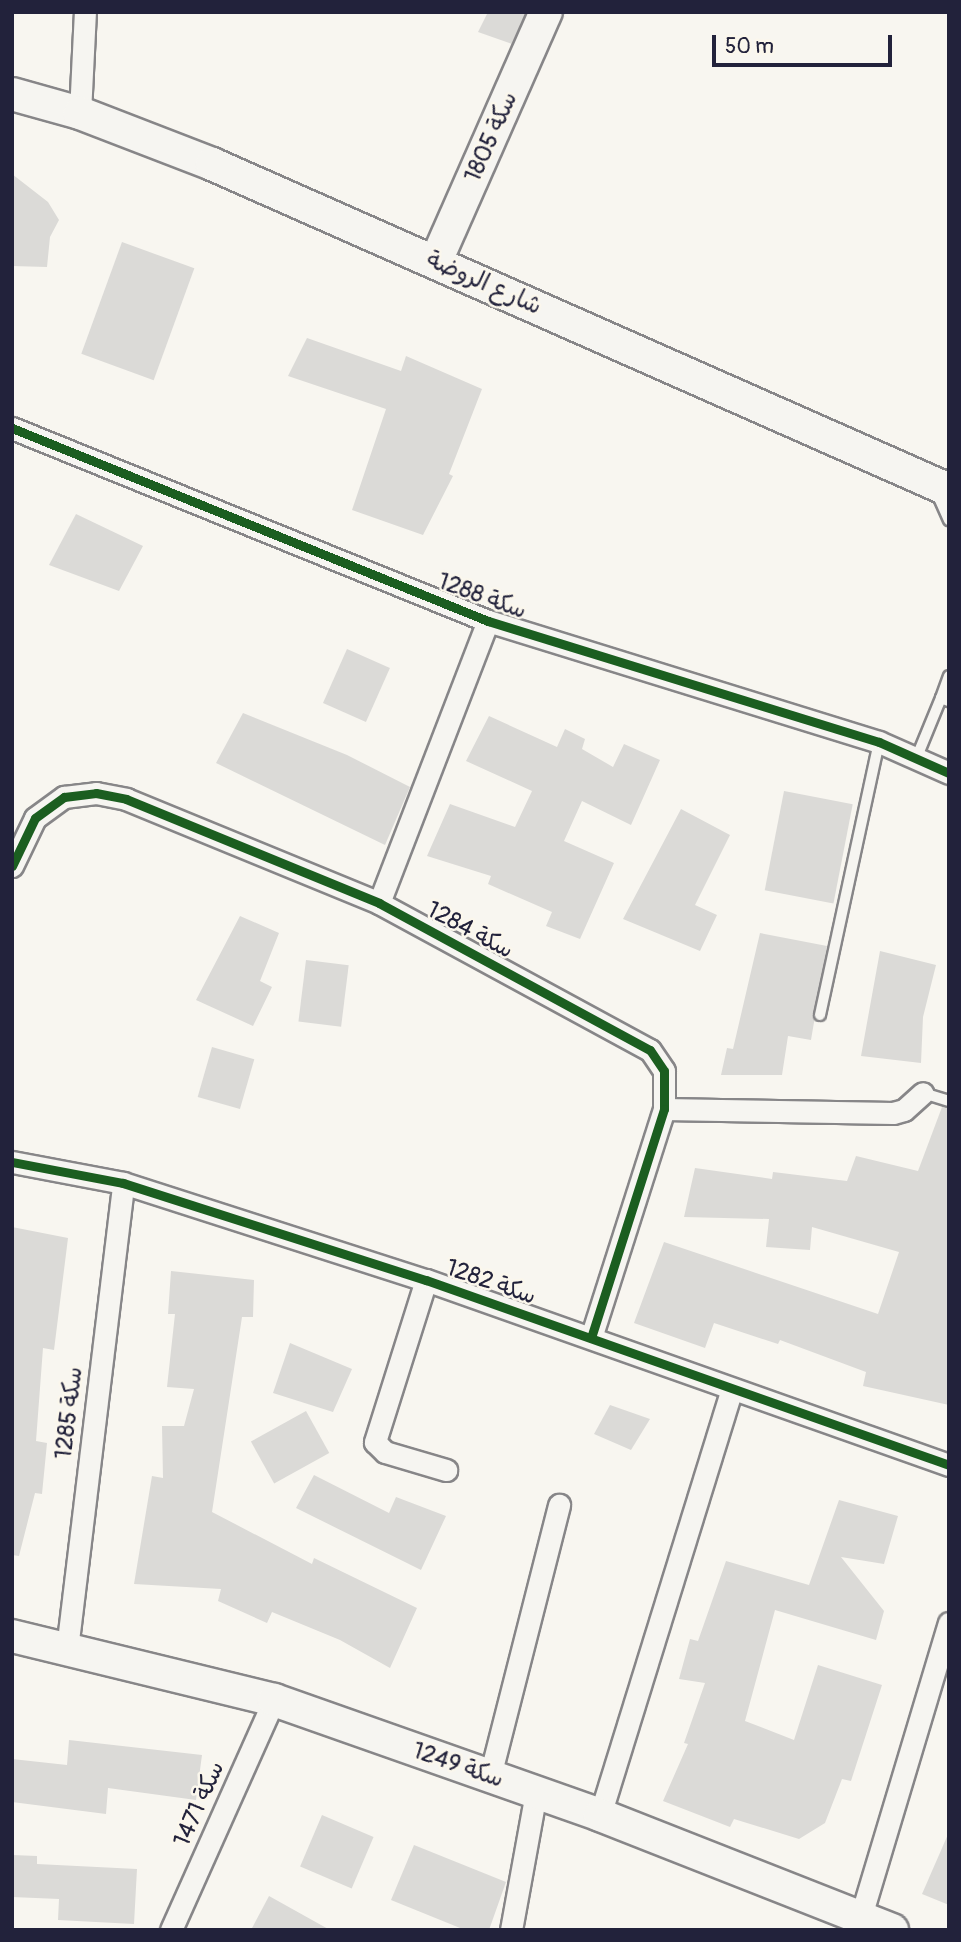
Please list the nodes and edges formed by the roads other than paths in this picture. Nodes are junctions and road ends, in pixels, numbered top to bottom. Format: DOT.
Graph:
graph roads {
  1 [pos="85,12"];
  2 [pos="546,12"];
  3 [pos="12,94"];
  4 [pos="80,113"];
  5 [pos="436,261"];
  6 [pos="12,428"];
  7 [pos="940,486"];
  8 [pos="949,520"];
  9 [pos="488,621"];
  10 [pos="949,676"];
  11 [pos="945,700"];
  12 [pos="879,742"];
  13 [pos="916,759"];
  14 [pos="949,773"];
  15 [pos="12,866"];
  16 [pos="379,903"];
  17 [pos="820,1015"];
  18 [pos="923,1093"];
  19 [pos="949,1101"];
  20 [pos="664,1109"];
  21 [pos="12,1162"];
  22 [pos="122,1184"];
  23 [pos="426,1280"];
  24 [pos="591,1338"];
  25 [pos="732,1389"];
  26 [pos="949,1465"];
  27 [pos="446,1470"];
  28 [pos="559,1505"];
  29 [pos="949,1623"];
  30 [pos="12,1636"];
  31 [pos="67,1649"];
  32 [pos="274,1700"];
  33 [pos="490,1776"];
  34 [pos="536,1793"];
  35 [pos="600,1815"];
  36 [pos="861,1916"];
  37 [pos="171,1930"];
  38 [pos="511,1930"];
  39 [pos="892,1930"];
  1 -- 4 [label="street"];
  2 -- 5 [label="street, سكة 1805"];
  3 -- 4 [label="street, شارع الروضة"];
  4 -- 5 [label="street, شارع الروضة"];
  5 -- 7 [label="street, شارع الروضة"];
  6 -- 9 [label="street, سكة 1288"];
  7 -- 8 [label="lane"];
  9 -- 12 [label="street, سكة 1288"];
  9 -- 16 [label="street"];
  10 -- 11 [label="lane"];
  11 -- 13 [label="lane"];
  12 -- 13 [label="street, سكة 1288"];
  12 -- 17 [label="lane"];
  13 -- 14 [label="street, سكة 1288"];
  15 -- 16 [label="street, سكة 1284"];
  16 -- 20 [label="street, سكة 1284"];
  18 -- 19 [label="lane"];
  18 -- 20 [label="street"];
  20 -- 24 [label="street, سكة 1284"];
  21 -- 22 [label="street, سكة 1282"];
  22 -- 23 [label="street, سكة 1282"];
  22 -- 31 [label="street, سكة 1285"];
  23 -- 24 [label="street, سكة 1282"];
  23 -- 27 [label="street"];
  24 -- 25 [label="street, سكة 1282"];
  25 -- 26 [label="street, سكة 1282"];
  25 -- 35 [label="street"];
  28 -- 33 [label="street"];
  29 -- 36 [label="street"];
  30 -- 31 [label="street, سكة 1249"];
  31 -- 32 [label="street, سكة 1249"];
  32 -- 33 [label="street, سكة 1249"];
  32 -- 37 [label="street, سكة 1471"];
  33 -- 34 [label="street, سكة 1249"];
  34 -- 35 [label="street, سكة 1249"];
  34 -- 38 [label="street"];
  35 -- 36 [label="street, سكة 1249"];
  36 -- 39 [label="street, سكة 1249"];
}
